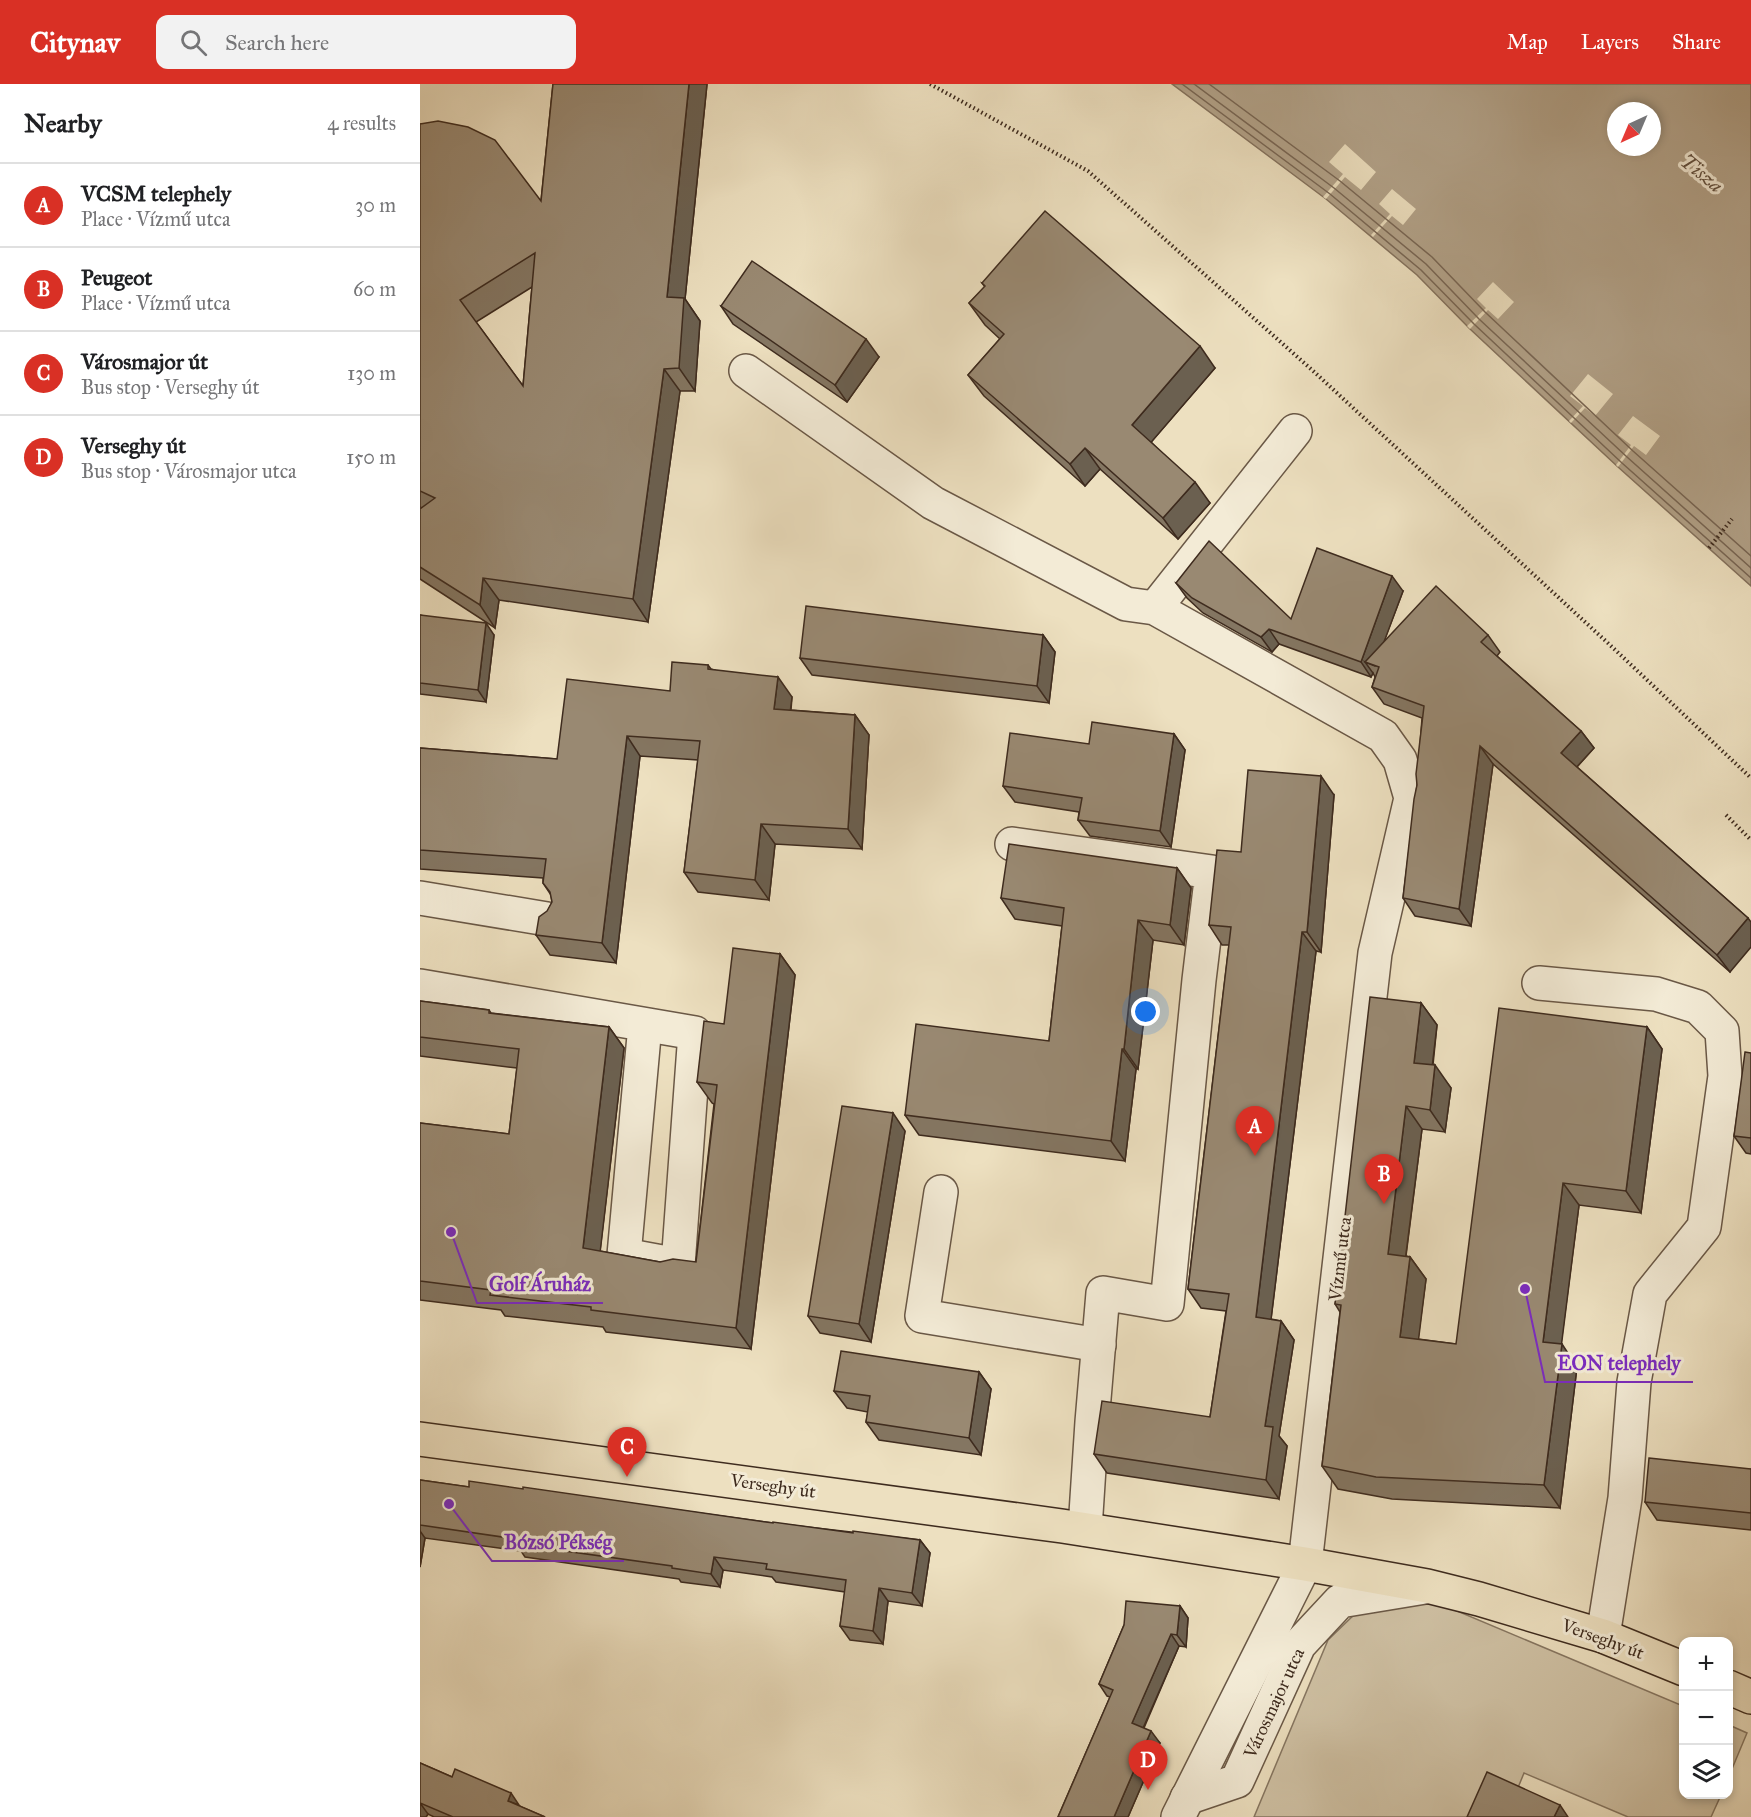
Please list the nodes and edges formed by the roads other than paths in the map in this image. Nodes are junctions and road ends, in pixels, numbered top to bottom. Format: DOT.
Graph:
graph roads {
  1 [pos="746,371"];
  2 [pos="1294,431"];
  3 [pos="1155,608"];
  4 [pos="1012,844"];
  5 [pos="420,898"];
  6 [pos="547,918"];
  7 [pos="1539,983"];
  8 [pos="420,986"];
  9 [pos="645,1024"];
  10 [pos="941,1192"];
  11 [pos="1099,1345"];
  12 [pos="420,1438"];
  13 [pos="1085,1529"];
  14 [pos="1305,1564"];
  15 [pos="1428,1586"];
  16 [pos="1603,1636"];
  17 [pos="1679,1667"];
  18 [pos="1733,1690"];
  19 [pos="1751,1697"];
  20 [pos="1183,1807"];
  1 -- 3 [label="street"];
  2 -- 3 [label="street"];
  3 -- 14 [label="street, Vízmű utca"];
  4 -- 11 [label="street"];
  5 -- 6 [label="street"];
  7 -- 16 [label="street"];
  8 -- 9 [label="street"];
  9 -- 9 [label="street"];
  10 -- 11 [label="street"];
  11 -- 13 [label="street"];
  12 -- 13 [label="main road, Verseghy út"];
  13 -- 14 [label="main road, Verseghy út"];
  14 -- 15 [label="main road, Verseghy út"];
  14 -- 20 [label="street, Városmajor utca"];
  15 -- 16 [label="main road, Verseghy út"];
  15 -- 20 [label="street, Városmajor utca"];
  16 -- 17 [label="main road, Verseghy út"];
  18 -- 19 [label="main road"];
}
